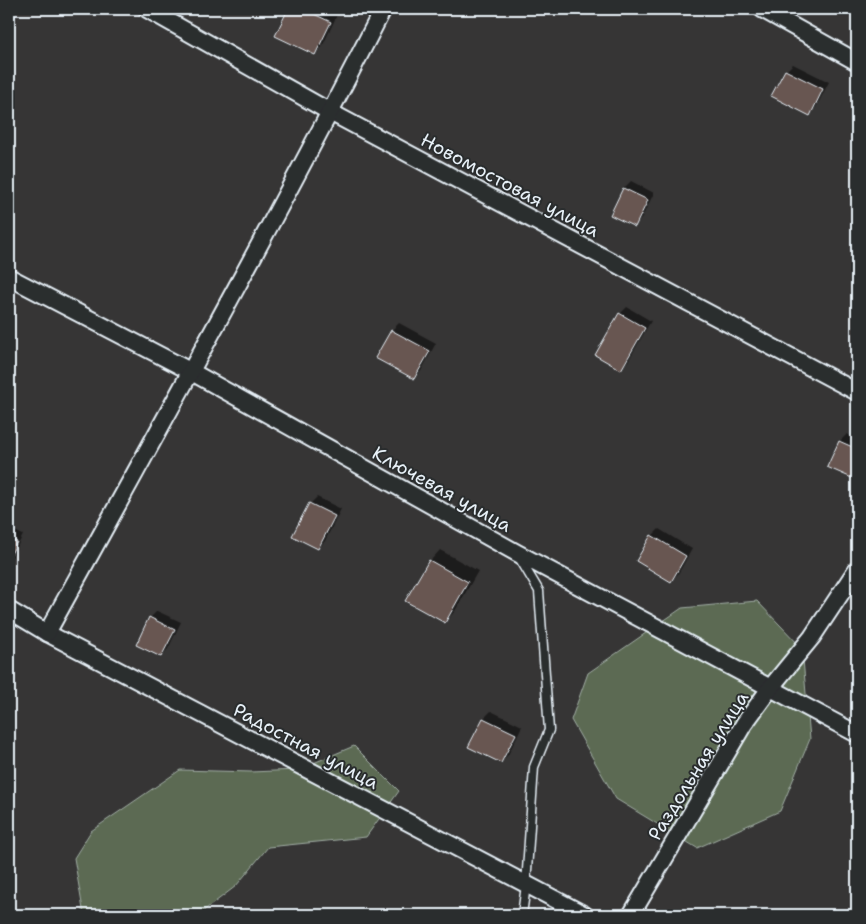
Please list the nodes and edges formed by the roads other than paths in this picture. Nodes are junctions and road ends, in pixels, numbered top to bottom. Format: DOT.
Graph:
graph roads {
  1 [pos="146,9"];
  2 [pos="383,9"];
  3 [pos="762,9"];
  4 [pos="857,62"];
  5 [pos="330,112"];
  6 [pos="9,277"];
  7 [pos="190,371"];
  8 [pos="857,392"];
  9 [pos="517,553"];
  10 [pos="857,569"];
  11 [pos="9,610"];
  12 [pos="47,633"];
  13 [pos="771,687"];
  14 [pos="857,734"];
  15 [pos="526,885"];
  16 [pos="522,915"];
  17 [pos="585,915"];
  18 [pos="631,915"];
  1 -- 5 [label="street, Новомостовая улица"];
  2 -- 5 [label="street"];
  3 -- 4 [label="street"];
  5 -- 7 [label="street"];
  5 -- 8 [label="street, Новомостовая улица"];
  6 -- 7 [label="street, Ключевая улица"];
  7 -- 9 [label="street, Ключевая улица"];
  7 -- 12 [label="street"];
  9 -- 13 [label="street, Ключевая улица"];
  9 -- 15 [label="lane"];
  10 -- 13 [label="street, Раздольная улица"];
  11 -- 12 [label="street, Радостная улица"];
  12 -- 15 [label="street, Радостная улица"];
  13 -- 14 [label="street, Ключевая улица"];
  13 -- 18 [label="street, Раздольная улица"];
  15 -- 16 [label="lane"];
  15 -- 17 [label="street, Радостная улица"];
}
